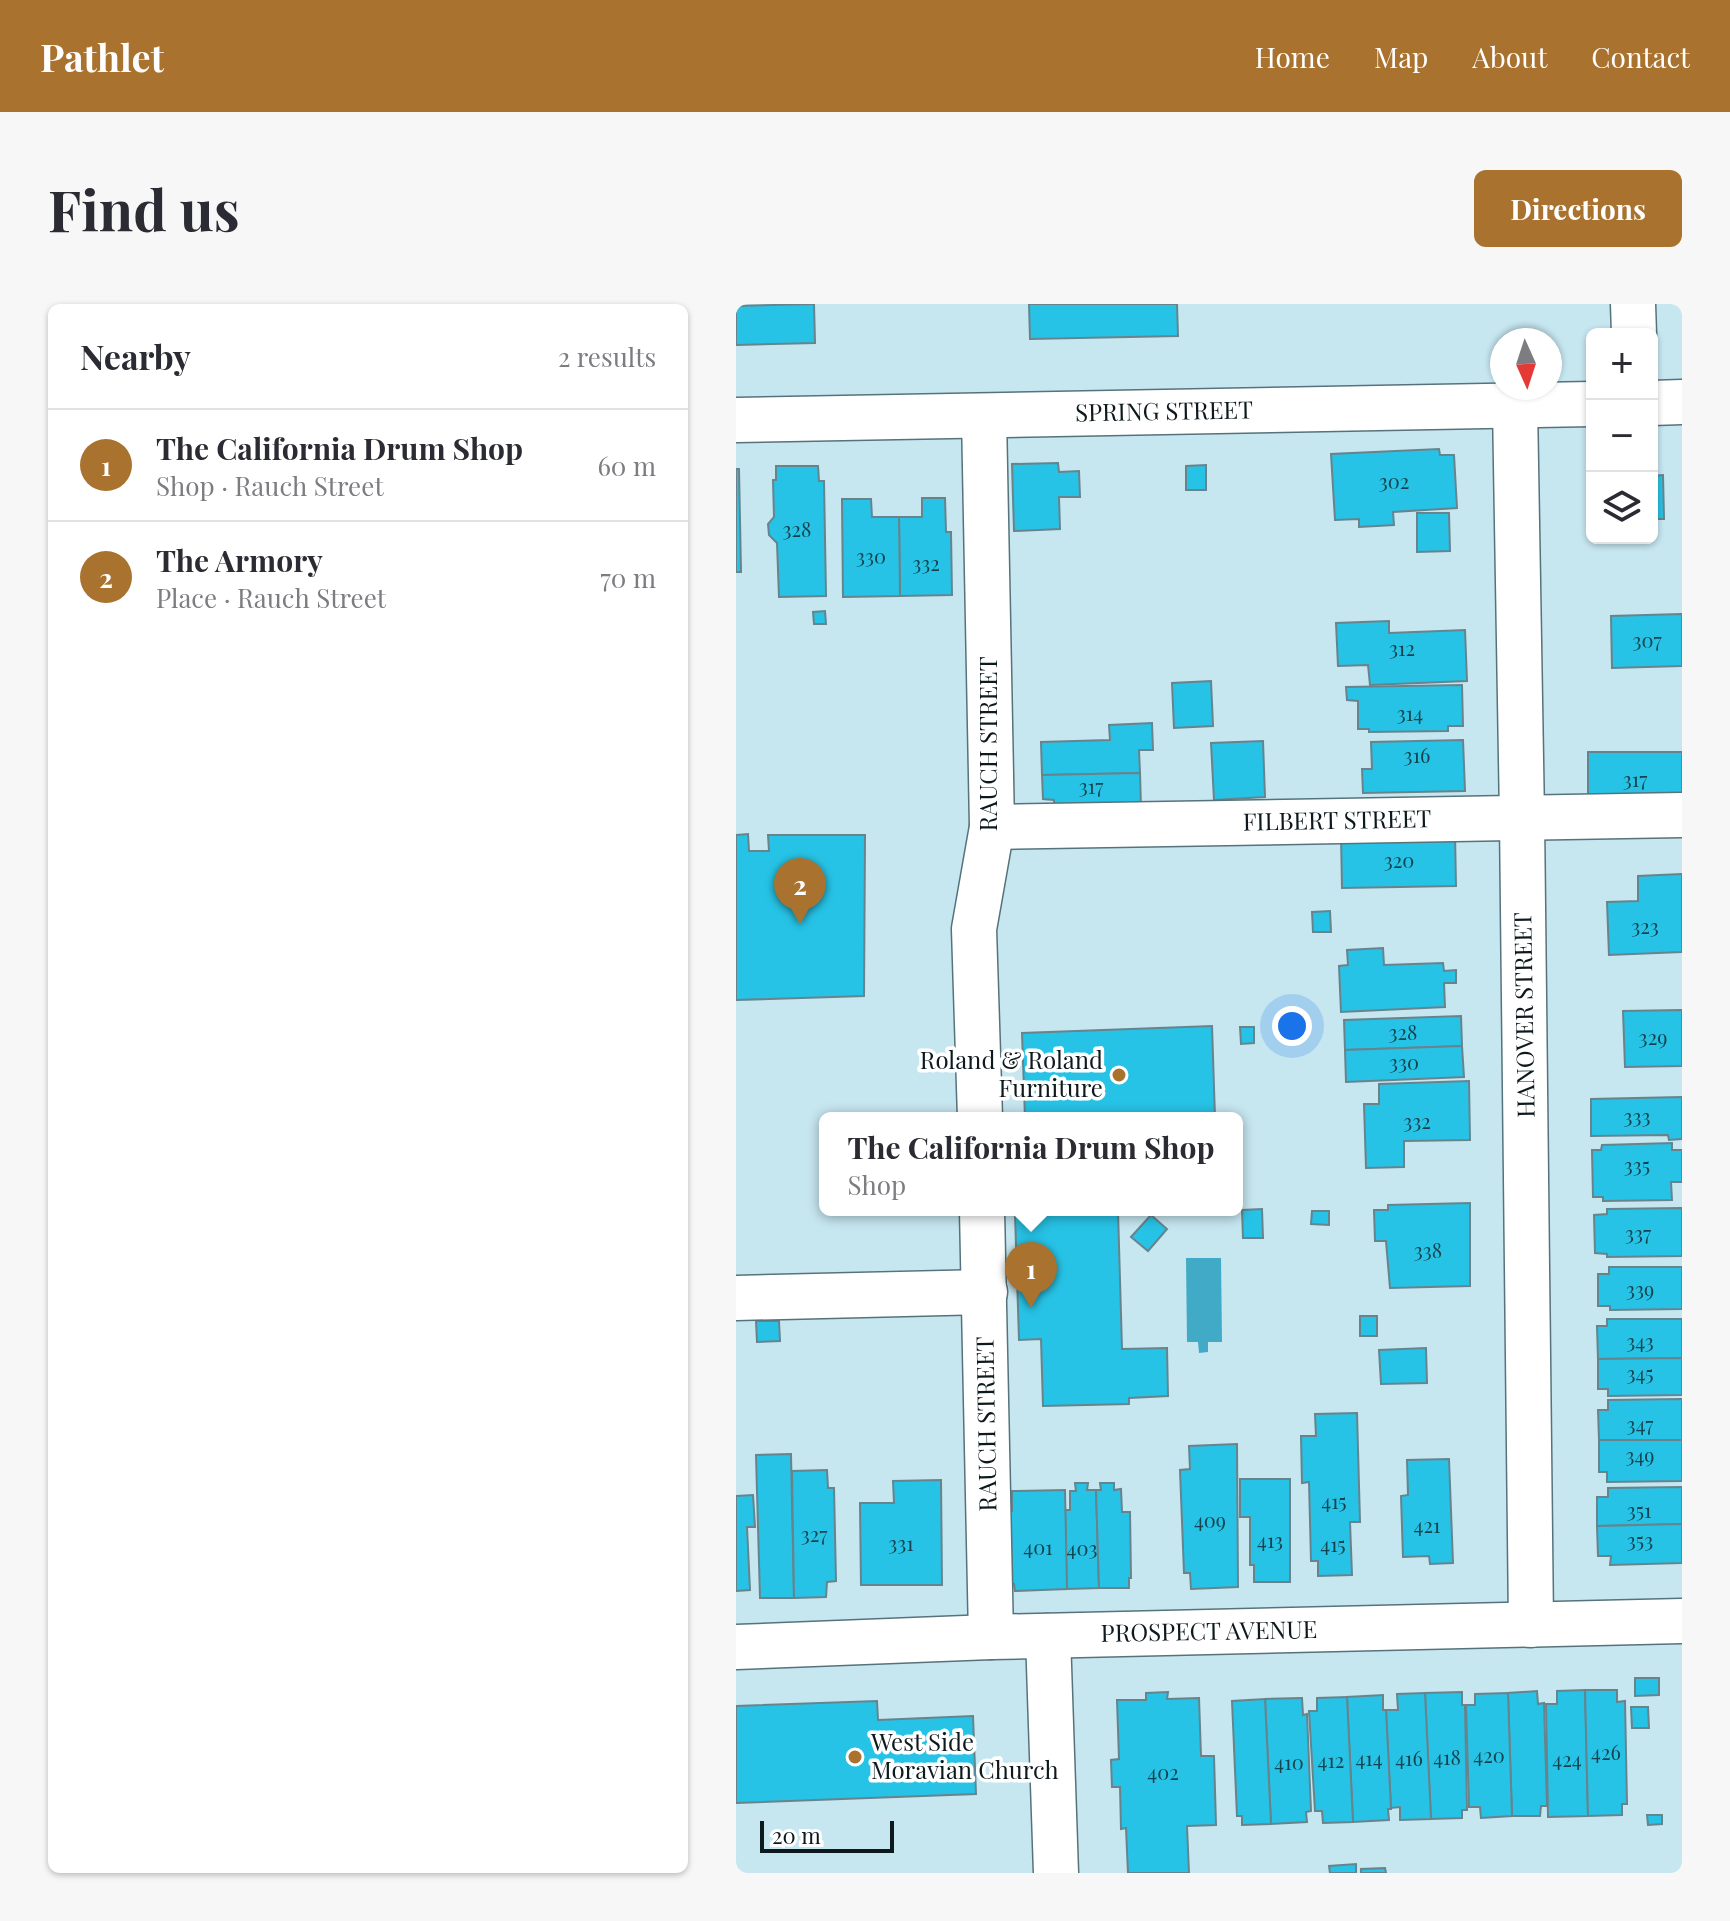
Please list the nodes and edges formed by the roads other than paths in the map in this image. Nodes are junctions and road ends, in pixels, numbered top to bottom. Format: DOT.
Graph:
graph roads {
  1 [pos="1633,304"];
  2 [pos="1634,328"];
  3 [pos="1682,402"];
  4 [pos="1658,403"];
  5 [pos="1586,404"];
  6 [pos="1515,405"];
  7 [pos="984,416"];
  8 [pos="736,420"];
  9 [pos="1682,815"];
  10 [pos="1522,818"];
  11 [pos="992,827"];
  12 [pos="980,1112"];
  13 [pos="982,1216"];
  14 [pos="985,1292"];
  15 [pos="736,1298"];
  16 [pos="1682,1621"];
  17 [pos="1531,1625"];
  18 [pos="1048,1636"];
  19 [pos="991,1637"];
  20 [pos="736,1647"];
  21 [pos="1056,1873"];
  1 -- 2 [label="street"];
  3 -- 4 [label="street"];
  5 -- 6 [label="street, SPRING STREET"];
  6 -- 7 [label="street, SPRING STREET"];
  6 -- 10 [label="street, HANOVER STREET"];
  7 -- 8 [label="street, SPRING STREET"];
  7 -- 11 [label="street, RAUCH STREET"];
  9 -- 10 [label="street, FILBERT STREET"];
  10 -- 11 [label="street, FILBERT STREET"];
  10 -- 17 [label="street, HANOVER STREET"];
  11 -- 12 [label="street, RAUCH STREET"];
  13 -- 14 [label="street, RAUCH STREET"];
  14 -- 15 [label="street"];
  14 -- 19 [label="street, RAUCH STREET"];
  16 -- 17 [label="street, PROSPECT AVENUE"];
  17 -- 18 [label="street, PROSPECT AVENUE"];
  18 -- 19 [label="street, PROSPECT AVENUE"];
  18 -- 21 [label="street"];
  19 -- 20 [label="street, PROSPECT AVENUE"];
}
